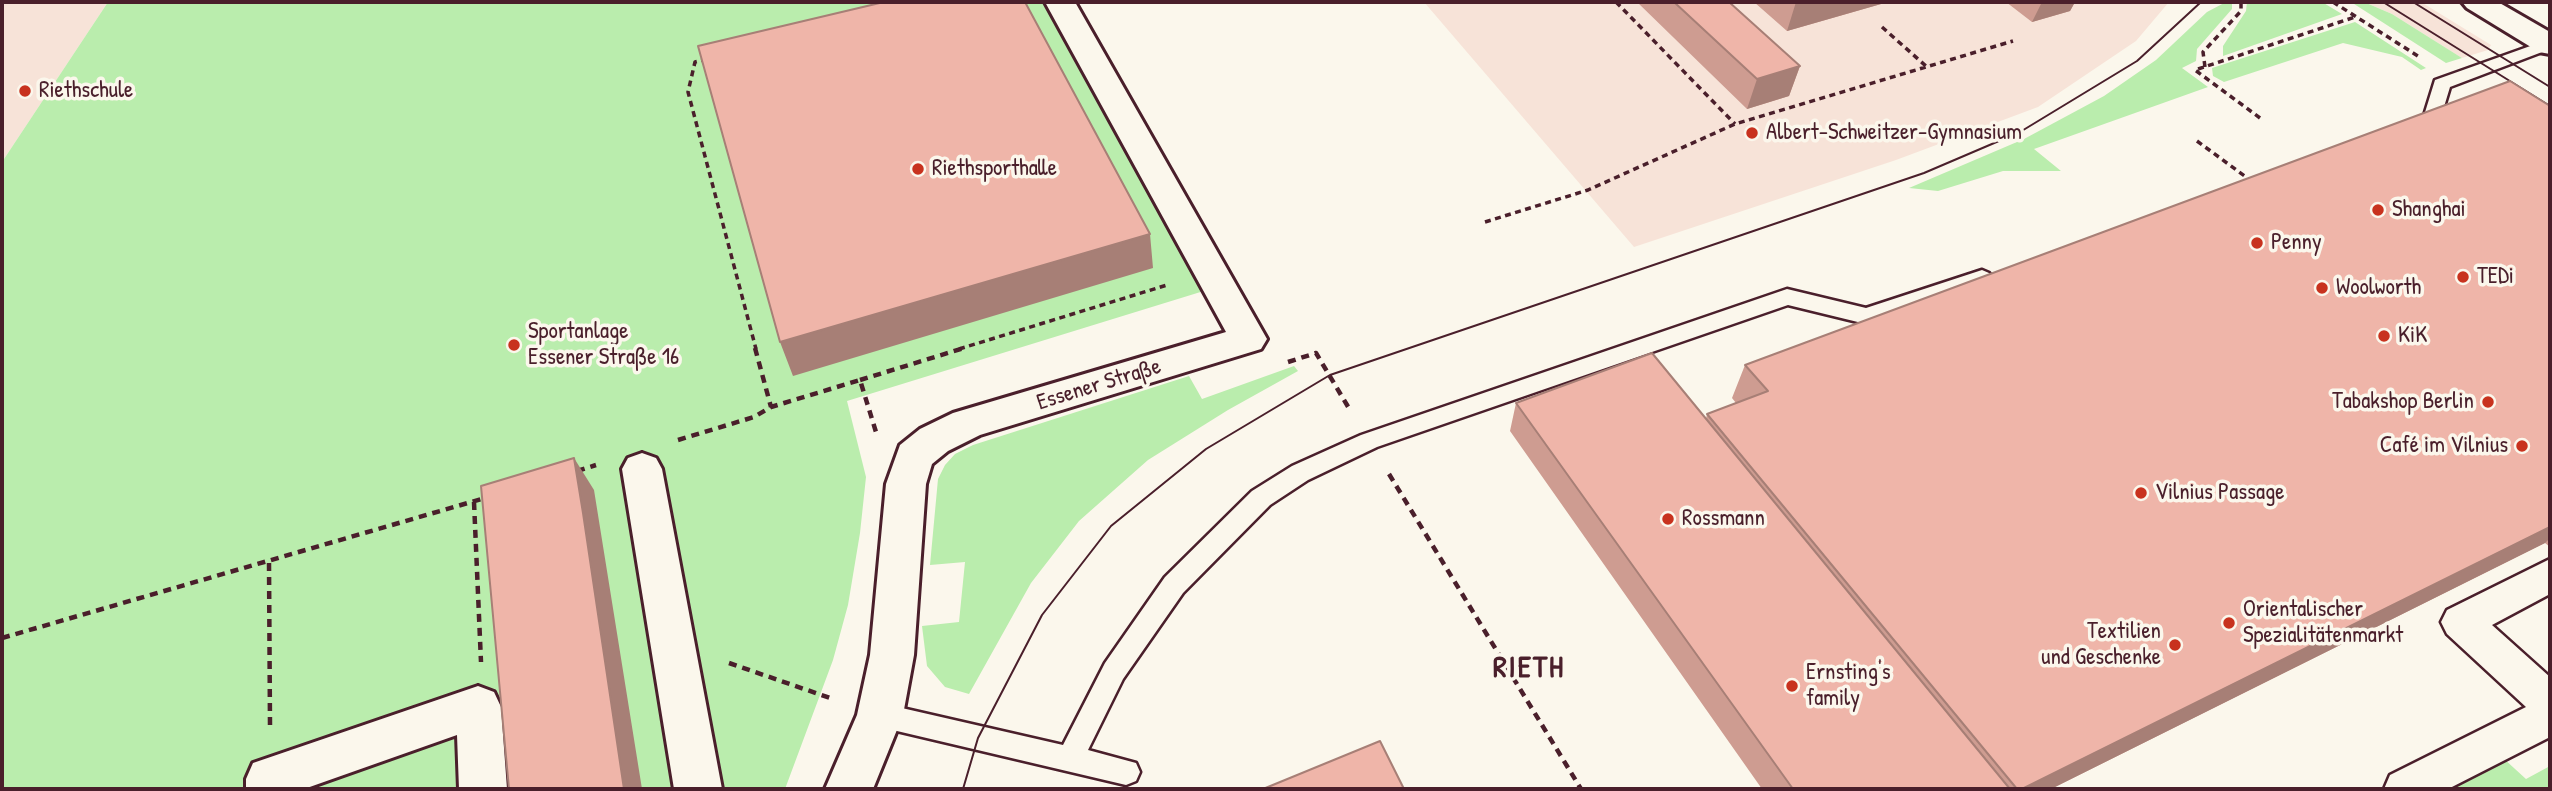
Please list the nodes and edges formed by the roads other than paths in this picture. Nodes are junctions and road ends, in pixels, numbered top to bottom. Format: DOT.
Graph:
graph roads {
  1 [pos="1060,2"];
  2 [pos="2477,2"];
  3 [pos="2549,44"];
  4 [pos="2404,136"];
  5 [pos="1997,274"];
  6 [pos="636,459"];
  7 [pos="2550,575"];
  8 [pos="2550,703"];
  9 [pos="880,715"];
  10 [pos="2550,716"];
  11 [pos="1070,759"];
  12 [pos="1126,772"];
  13 [pos="270,784"];
  14 [pos="483,789"];
  15 [pos="698,789"];
  16 [pos="849,789"];
  17 [pos="2405,789"];
  1 -- 9 [label="street, Essener Straße"];
  2 -- 3 [label="street"];
  3 -- 4 [label="lane"];
  5 -- 11 [label="lane"];
  6 -- 15 [label="street"];
  7 -- 8 [label="street"];
  9 -- 11 [label="lane"];
  9 -- 16 [label="street, Essener Straße"];
  10 -- 17 [label="street"];
  11 -- 12 [label="lane"];
  13 -- 14 [label="street"];
}
